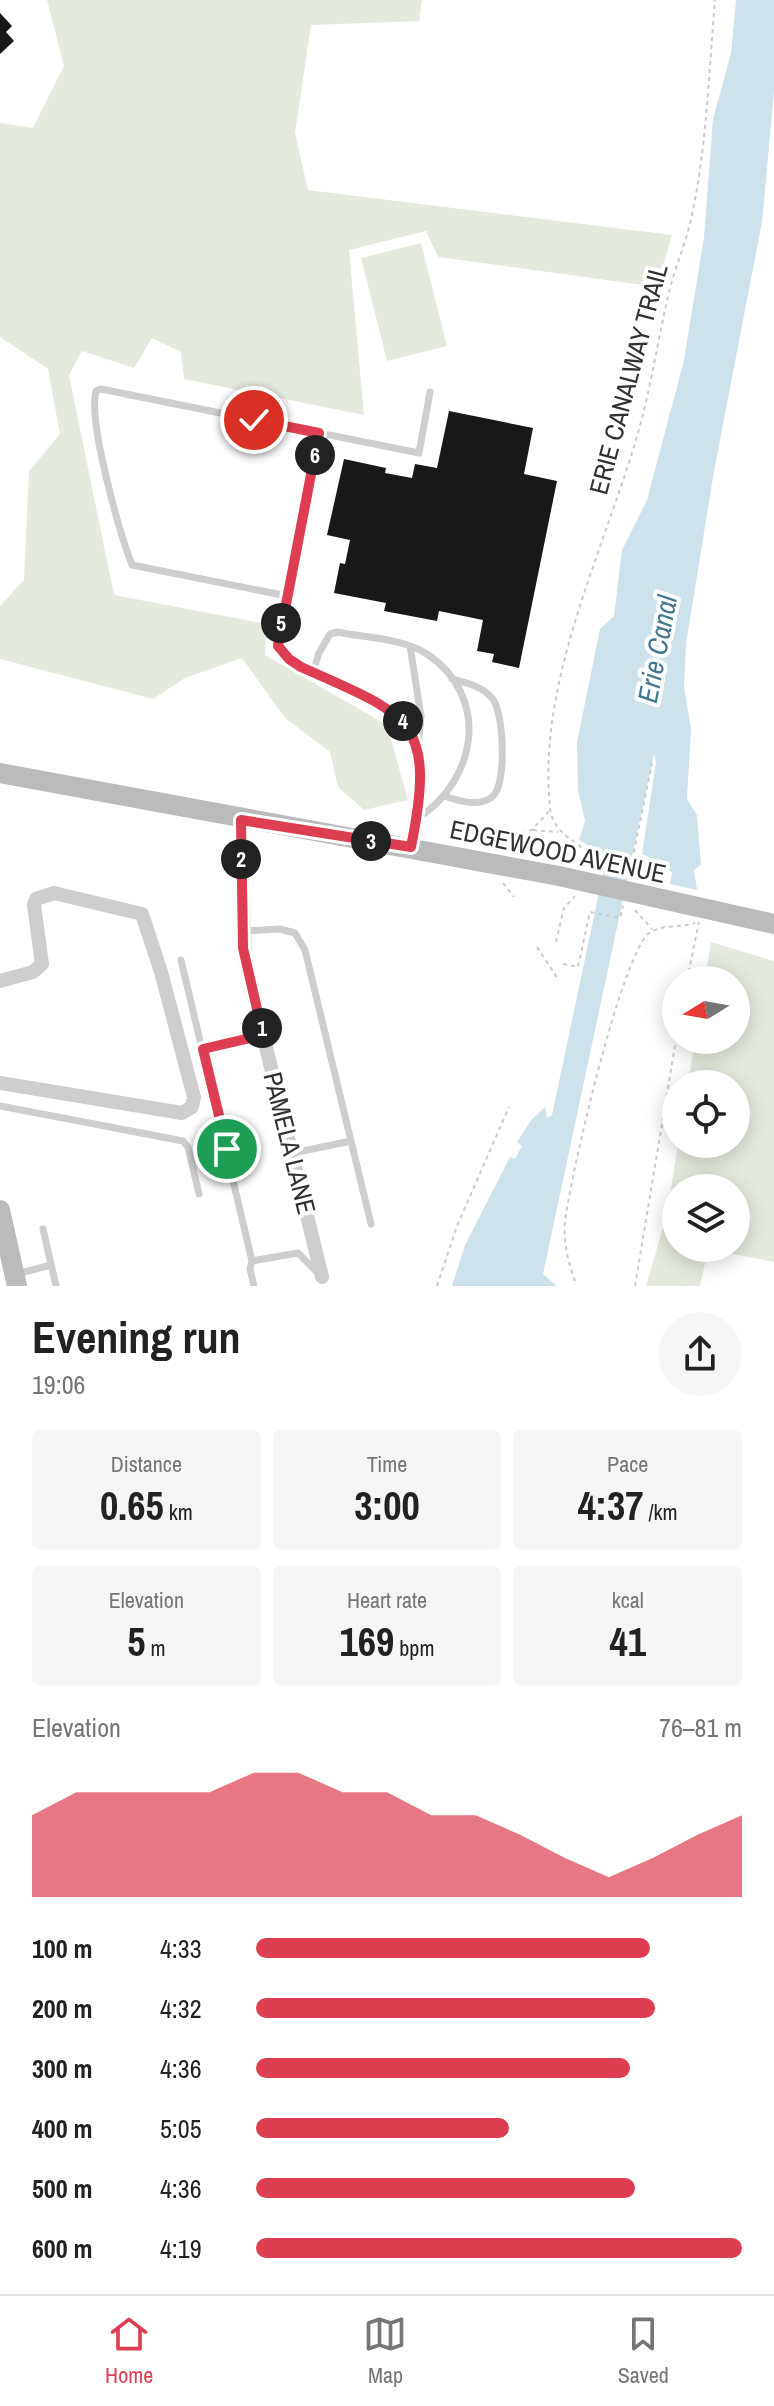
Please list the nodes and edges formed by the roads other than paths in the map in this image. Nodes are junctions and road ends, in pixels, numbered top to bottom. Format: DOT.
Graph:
graph roads {
  1 [pos="430,392"];
  2 [pos="319,433"];
  3 [pos="287,596"];
  4 [pos="410,646"];
  5 [pos="313,672"];
  6 [pos="452,679"];
  7 [pos="418,747"];
  8 [pos="0,773"];
  9 [pos="444,796"];
  10 [pos="418,818"];
  11 [pos="241,820"];
  12 [pos="411,847"];
  13 [pos="774,924"];
  14 [pos="243,931"];
  15 [pos="181,960"];
  16 [pos="0,981"];
  17 [pos="263,1035"];
  18 [pos="203,1049"];
  19 [pos="0,1083"];
  20 [pos="0,1106"];
  21 [pos="351,1141"];
  22 [pos="293,1153"];
  23 [pos="199,1194"];
  24 [pos="1,1218"];
  25 [pos="371,1224"];
  26 [pos="43,1229"];
  27 [pos="252,1261"];
  28 [pos="51,1265"];
  29 [pos="322,1277"];
  30 [pos="16,1280"];
  31 [pos="56,1286"];
  32 [pos="254,1286"];
  1 -- 2 [label="lane"];
  2 -- 3 [label="lane"];
  2 -- 3 [label="lane"];
  3 -- 5 [label="lane"];
  4 -- 5 [label="lane"];
  4 -- 6 [label="lane"];
  4 -- 7 [label="lane"];
  5 -- 7 [label="lane"];
  6 -- 9 [label="lane"];
  6 -- 9 [label="lane"];
  7 -- 10 [label="lane"];
  8 -- 11 [label="street, EDGEWOOD AVENUE"];
  9 -- 10 [label="lane"];
  10 -- 12 [label="lane"];
  11 -- 12 [label="street, EDGEWOOD AVENUE"];
  11 -- 14 [label="street, PAMELA LANE"];
  12 -- 13 [label="street, EDGEWOOD AVENUE, bridge"];
  14 -- 17 [label="street, PAMELA LANE"];
  14 -- 21 [label="lane"];
  15 -- 18 [label="lane"];
  16 -- 19 [label="street"];
  17 -- 18 [label="lane"];
  17 -- 22 [label="street, PAMELA LANE"];
  18 -- 27 [label="lane"];
  20 -- 23 [label="lane"];
  21 -- 22 [label="lane"];
  21 -- 25 [label="lane"];
  22 -- 29 [label="street, PAMELA LANE"];
  24 -- 30 [label="street"];
  26 -- 28 [label="lane"];
  27 -- 29 [label="lane"];
  27 -- 32 [label="lane"];
  28 -- 30 [label="lane"];
  28 -- 31 [label="lane"];
}
